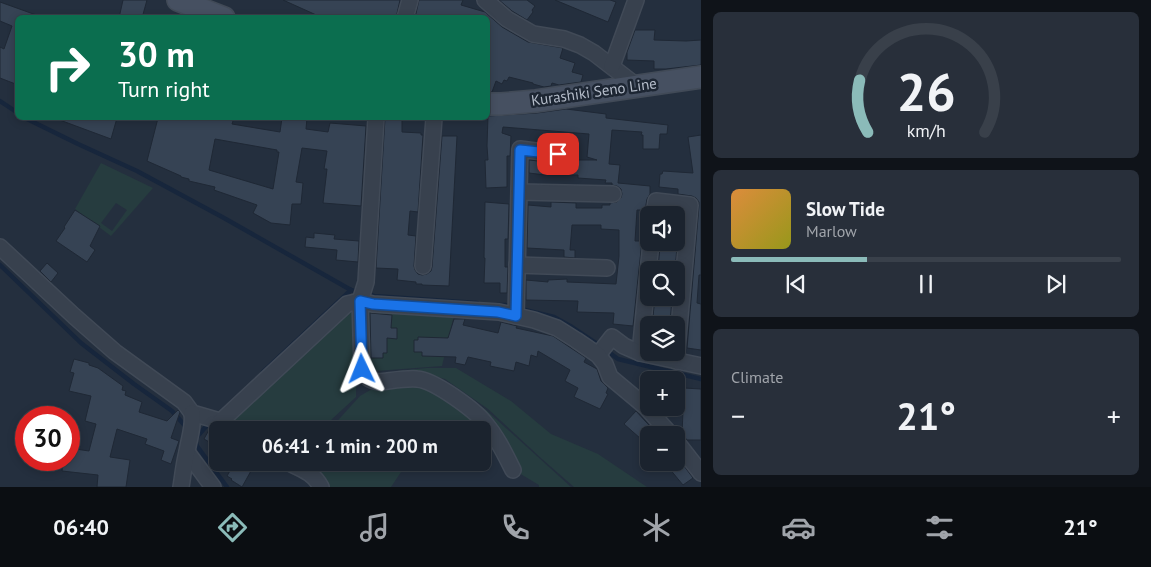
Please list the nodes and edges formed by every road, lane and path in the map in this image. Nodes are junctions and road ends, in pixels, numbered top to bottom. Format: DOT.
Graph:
graph roads {
  1 [pos="178,0"];
  2 [pos="410,0"];
  3 [pos="485,0"];
  4 [pos="636,0"];
  5 [pos="216,15"];
  6 [pos="406,15"];
  7 [pos="612,66"];
  8 [pos="701,77"];
  9 [pos="638,87"];
  10 [pos="490,104"];
  11 [pos="376,120"];
  12 [pos="434,120"];
  13 [pos="558,154"];
  14 [pos="519,192"];
  15 [pos="613,194"];
  16 [pos="655,206"];
  17 [pos="0,247"];
  18 [pos="651,251"];
  19 [pos="423,266"];
  20 [pos="517,266"];
  21 [pos="607,268"];
  22 [pos="362,296"];
  23 [pos="516,310"];
  24 [pos="644,316"];
  25 [pos="680,316"];
  26 [pos="602,350"];
  27 [pos="640,353"];
  28 [pos="676,361"];
  29 [pos="701,366"];
  30 [pos="213,420"];
  31 [pos="663,426"];
  32 [pos="190,441"];
  33 [pos="685,453"];
  34 [pos="513,470"];
  35 [pos="304,471"];
  36 [pos="701,473"];
  37 [pos="181,487"];
  38 [pos="214,487"];
  39 [pos="321,487"];
  1 -- 5 [label="main road"];
  2 -- 6 [label="street"];
  3 -- 7 [label="street"];
  4 -- 7 [label="street"];
  7 -- 9 [label="street"];
  8 -- 9 [label="main road, Kurashiki Seno Line"];
  9 -- 10 [label="main road, Kurashiki Seno Line"];
  11 -- 22 [label="street"];
  12 -- 19 [label="street"];
  13 -- 14 [label="street"];
  14 -- 15 [label="street"];
  14 -- 20 [label="street"];
  16 -- 25 [label="street"];
  17 -- 30 [label="street"];
  18 -- 24 [label="street"];
  20 -- 21 [label="street"];
  20 -- 23 [label="street"];
  22 -- 23 [label="street"];
  22 -- 30 [label="street"];
  22 -- 34 [label="street"];
  23 -- 26 [label="street"];
  26 -- 27 [label="street"];
  26 -- 31 [label="street"];
  28 -- 29 [label="street"];
  30 -- 32 [label="street"];
  32 -- 37 [label="street"];
  32 -- 38 [label="street"];
  33 -- 36 [label="street"];
  35 -- 39 [label="street"];
}
